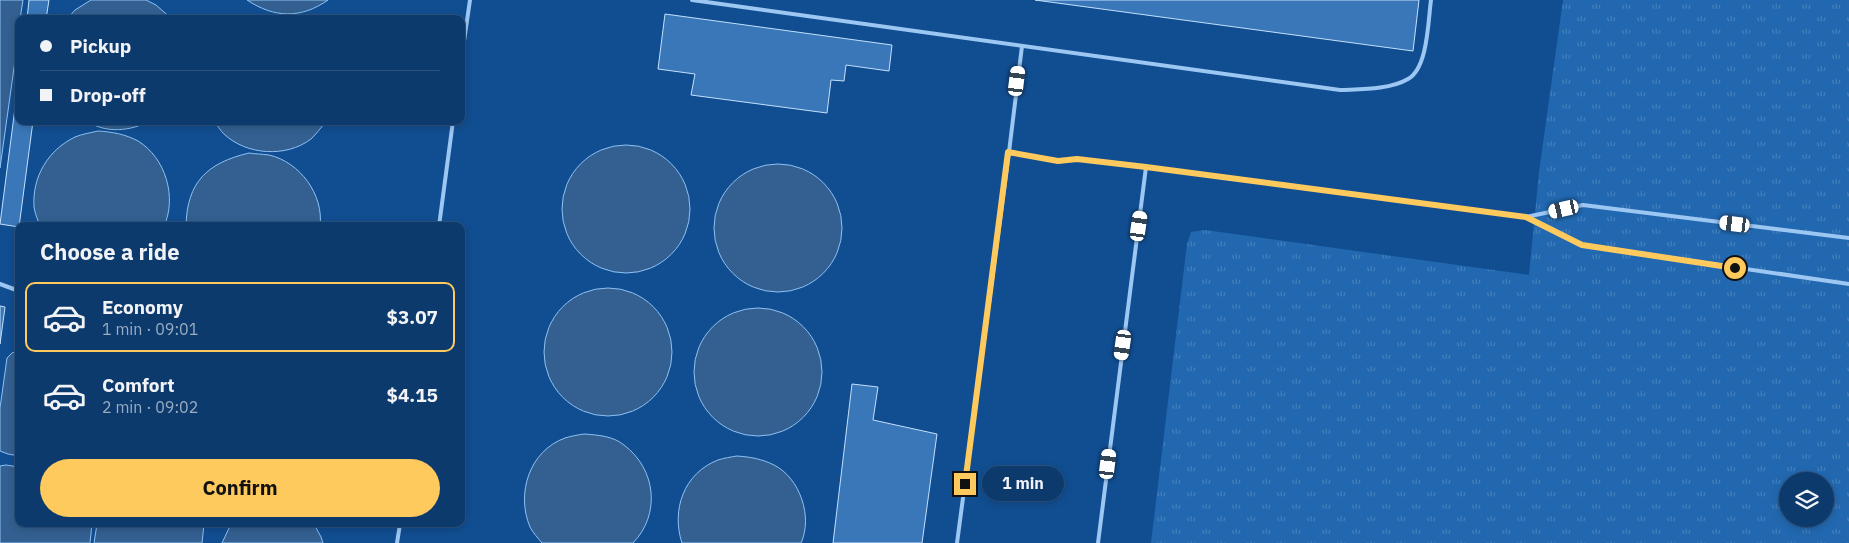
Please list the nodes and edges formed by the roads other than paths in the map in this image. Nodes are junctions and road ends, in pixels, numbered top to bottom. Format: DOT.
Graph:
graph roads {
  1 [pos="470,0"];
  2 [pos="692,0"];
  3 [pos="1431,0"];
  4 [pos="465,34"];
  5 [pos="1022,46"];
  6 [pos="453,125"];
  7 [pos="1008,152"];
  8 [pos="1146,167"];
  9 [pos="1526,217"];
  10 [pos="440,222"];
  11 [pos="1849,238"];
  12 [pos="0,284"];
  13 [pos="1849,284"];
  14 [pos="15,290"];
  15 [pos="400,527"];
  16 [pos="397,543"];
  17 [pos="958,543"];
  18 [pos="1098,543"];
  1 -- 4 [label="lane"];
  2 -- 5 [label="lane"];
  3 -- 5 [label="lane"];
  5 -- 7 [label="lane"];
  6 -- 10 [label="lane"];
  7 -- 8 [label="lane"];
  7 -- 17 [label="lane"];
  8 -- 9 [label="lane"];
  8 -- 18 [label="lane"];
  9 -- 11 [label="lane"];
  9 -- 13 [label="lane"];
  12 -- 14 [label="lane"];
  15 -- 16 [label="lane"];
}
